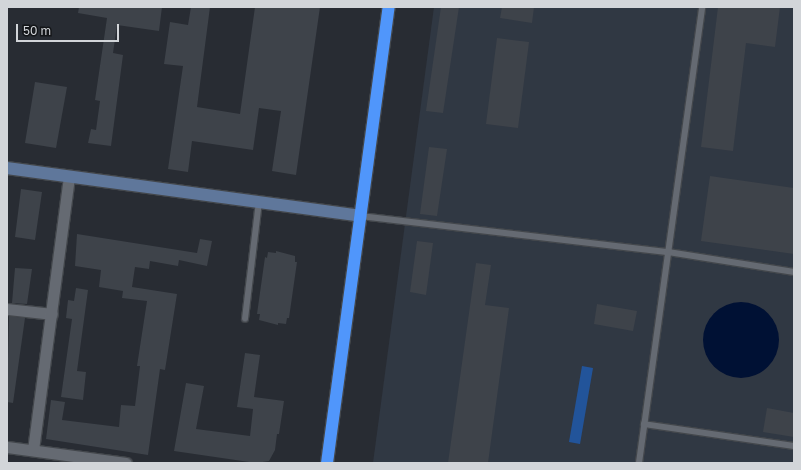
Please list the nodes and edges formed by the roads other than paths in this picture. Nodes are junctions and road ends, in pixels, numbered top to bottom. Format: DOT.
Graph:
graph roads {
  1 [pos="389,7"];
  2 [pos="702,7"];
  3 [pos="7,168"];
  4 [pos="69,176"];
  5 [pos="259,202"];
  6 [pos="361,216"];
  7 [pos="668,252"];
  8 [pos="794,272"];
  9 [pos="7,309"];
  10 [pos="52,314"];
  11 [pos="245,319"];
  12 [pos="644,424"];
  13 [pos="794,446"];
  14 [pos="7,447"];
  15 [pos="32,450"];
  16 [pos="126,463"];
  17 [pos="327,463"];
  18 [pos="639,463"];
  1 -- 6 [label="highway"];
  2 -- 7 [label="lane"];
  3 -- 4 [label="street"];
  4 -- 5 [label="street"];
  4 -- 10 [label="street"];
  5 -- 6 [label="street"];
  5 -- 11 [label="lane"];
  6 -- 7 [label="lane"];
  6 -- 17 [label="highway"];
  7 -- 8 [label="lane"];
  7 -- 12 [label="lane"];
  9 -- 10 [label="street"];
  10 -- 15 [label="street"];
  12 -- 13 [label="lane"];
  12 -- 18 [label="lane"];
  14 -- 15 [label="street"];
  15 -- 16 [label="street"];
}
